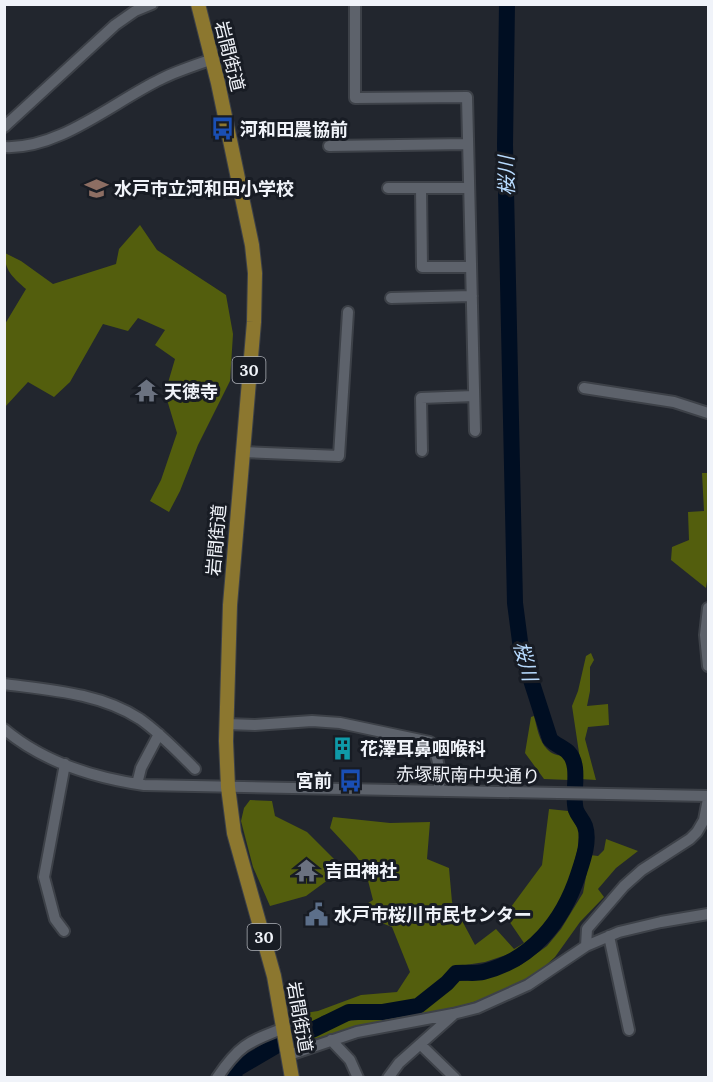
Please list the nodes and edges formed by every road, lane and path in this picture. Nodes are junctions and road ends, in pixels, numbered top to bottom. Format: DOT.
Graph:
graph roads {
  1 [pos="152,4"];
  2 [pos="198,4"];
  3 [pos="355,4"];
  4 [pos="213,59"];
  5 [pos="4,127"];
  6 [pos="468,144"];
  7 [pos="329,146"];
  8 [pos="4,147"];
  9 [pos="388,188"];
  10 [pos="421,188"];
  11 [pos="469,188"];
  12 [pos="471,267"];
  13 [pos="472,296"];
  14 [pos="391,298"];
  15 [pos="348,312"];
  16 [pos="584,387"];
  17 [pos="474,396"];
  18 [pos="708,413"];
  19 [pos="475,431"];
  20 [pos="422,451"];
  21 [pos="242,452"];
  22 [pos="708,609"];
  23 [pos="707,642"];
  24 [pos="708,666"];
  25 [pos="4,684"];
  26 [pos="226,724"];
  27 [pos="4,729"];
  28 [pos="159,734"];
  29 [pos="65,764"];
  30 [pos="195,769"];
  31 [pos="137,784"];
  32 [pos="228,787"];
  33 [pos="439,791"];
  34 [pos="708,797"];
  35 [pos="708,914"];
  36 [pos="64,931"];
  37 [pos="609,936"];
  38 [pos="586,946"];
  39 [pos="453,1014"];
  40 [pos="284,1030"];
  41 [pos="629,1030"];
  42 [pos="330,1040"];
  43 [pos="421,1045"];
  44 [pos="288,1052"];
  45 [pos="217,1077"];
  46 [pos="292,1077"];
  47 [pos="358,1077"];
  48 [pos="388,1077"];
  49 [pos="455,1077"];
  1 -- 5 [label="street"];
  2 -- 4 [label="main road, 岩間街道 / 30"];
  3 -- 6 [label="street"];
  4 -- 8 [label="street"];
  4 -- 21 [label="main road, 岩間街道 / 30"];
  6 -- 7 [label="street"];
  6 -- 11 [label="street"];
  9 -- 10 [label="street"];
  10 -- 11 [label="street"];
  10 -- 12 [label="street"];
  11 -- 12 [label="street"];
  12 -- 13 [label="street"];
  13 -- 14 [label="street"];
  13 -- 17 [label="street"];
  15 -- 21 [label="street"];
  16 -- 18 [label="street"];
  17 -- 19 [label="street"];
  17 -- 20 [label="street"];
  21 -- 26 [label="main road, 岩間街道 / 30"];
  22 -- 23 [label="street"];
  23 -- 24 [label="street"];
  25 -- 28 [label="street"];
  26 -- 32 [label="main road, 岩間街道 / 30"];
  26 -- 33 [label="street"];
  27 -- 29 [label="street, 赤塚駅南中央通り"];
  28 -- 30 [label="street"];
  28 -- 31 [label="street"];
  29 -- 31 [label="street, 赤塚駅南中央通り"];
  29 -- 36 [label="street"];
  31 -- 32 [label="street, 赤塚駅南中央通り"];
  32 -- 33 [label="street, 赤塚駅南中央通り"];
  32 -- 40 [label="main road, 岩間街道 / 30"];
  33 -- 34 [label="street, 赤塚駅南中央通り"];
  34 -- 38 [label="street"];
  35 -- 37 [label="street"];
  37 -- 38 [label="street"];
  37 -- 41 [label="street"];
  38 -- 39 [label="street"];
  39 -- 42 [label="street"];
  39 -- 43 [label="street"];
  40 -- 44 [label="main road, 岩間街道 / 30"];
  40 -- 45 [label="street"];
  42 -- 44 [label="street"];
  42 -- 47 [label="street"];
  43 -- 48 [label="street"];
  43 -- 49 [label="street"];
  44 -- 46 [label="main road, 岩間街道 / 30"];
}
